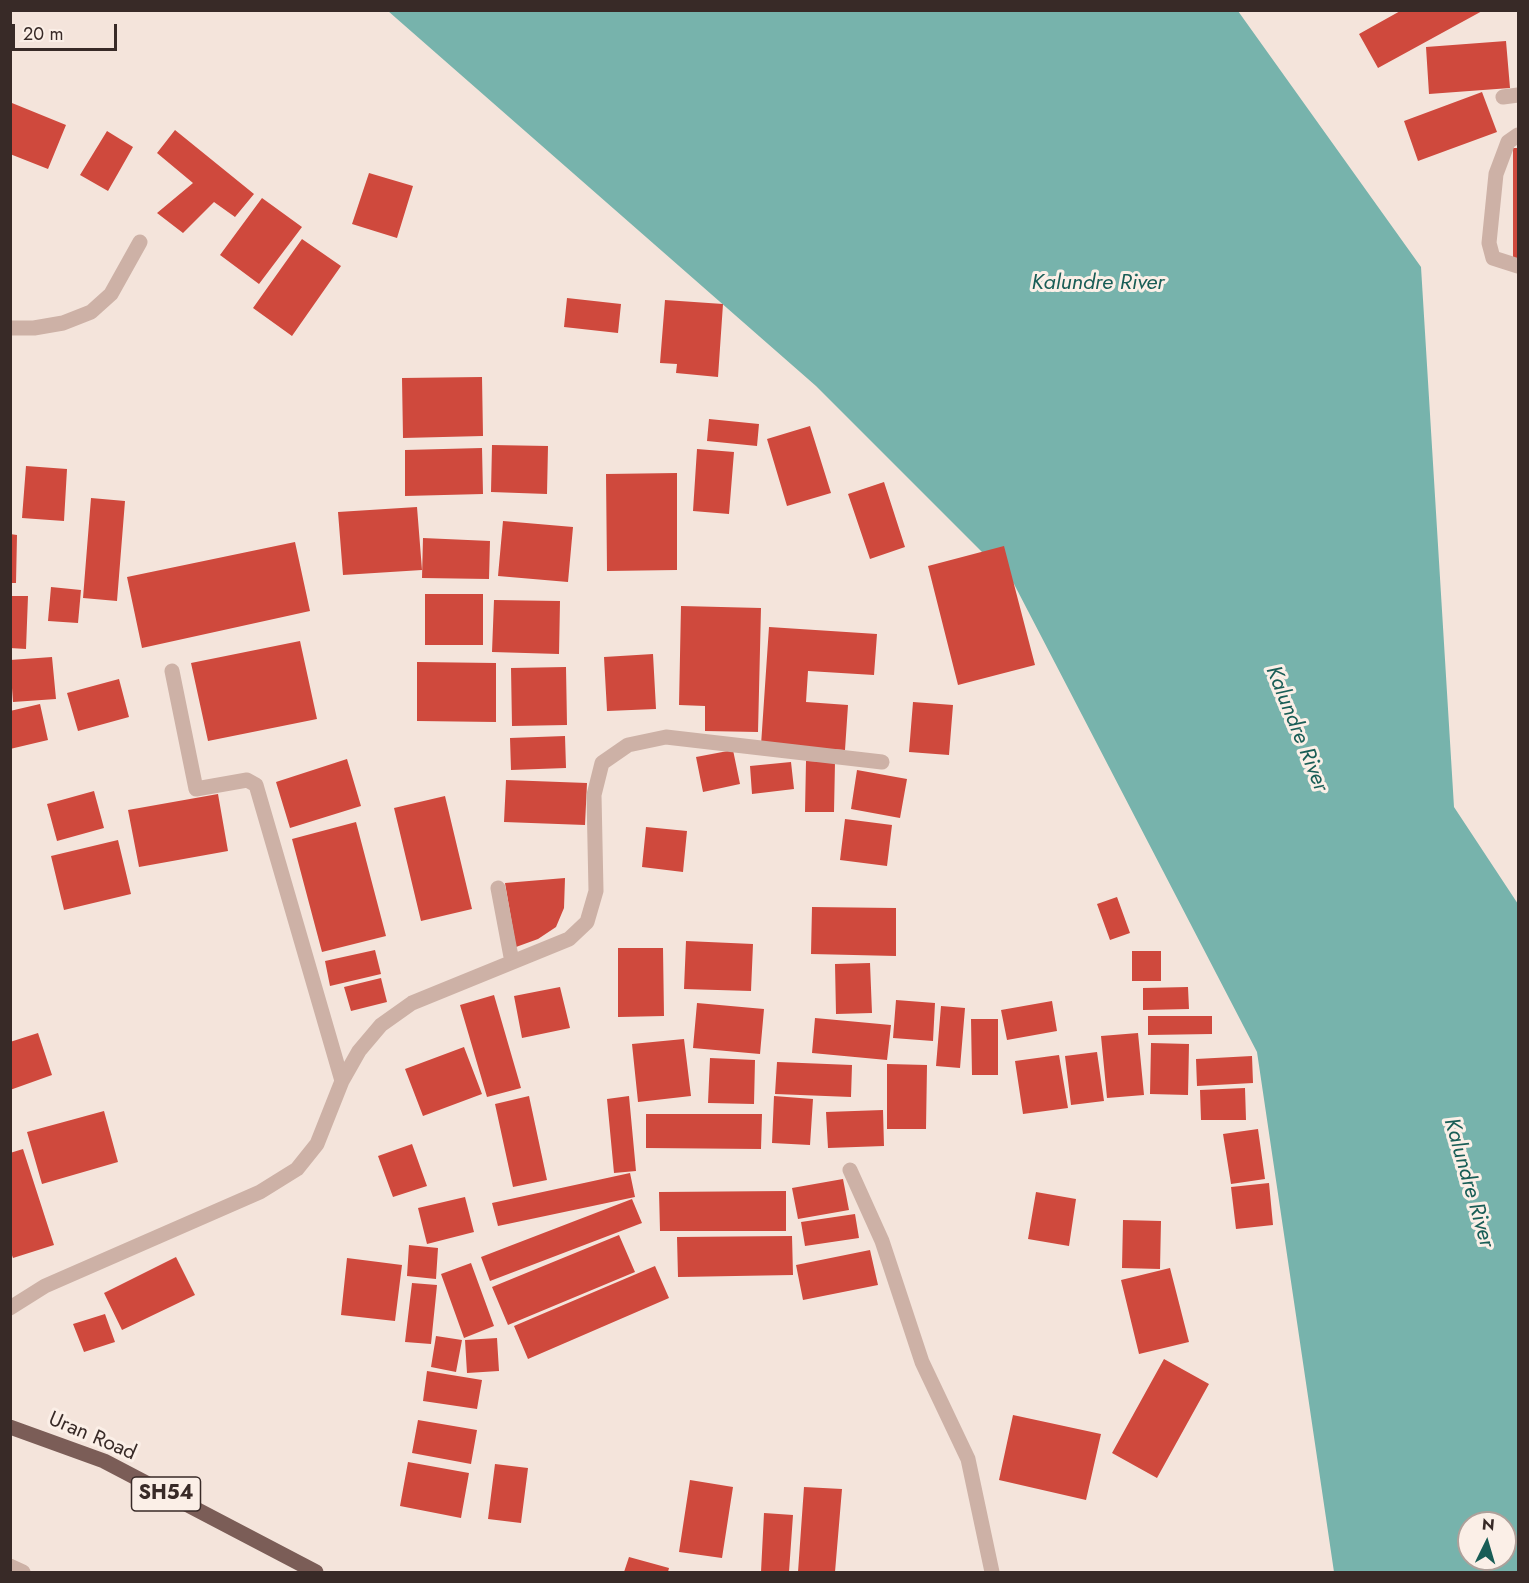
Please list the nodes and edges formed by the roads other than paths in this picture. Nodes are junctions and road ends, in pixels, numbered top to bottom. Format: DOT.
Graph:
graph roads {
  1 [pos="1518,135"];
  2 [pos="141,242"];
  3 [pos="1518,266"];
  4 [pos="10,328"];
  5 [pos="172,671"];
  6 [pos="882,762"];
  7 [pos="498,888"];
  8 [pos="512,962"];
  9 [pos="342,1081"];
  10 [pos="850,1170"];
  11 [pos="10,1308"];
  12 [pos="10,1427"];
  13 [pos="10,1566"];
  14 [pos="23,1572"];
  15 [pos="316,1572"];
  16 [pos="992,1572"];
  1 -- 3 [label="street"];
  2 -- 4 [label="street"];
  5 -- 9 [label="street"];
  6 -- 8 [label="street"];
  7 -- 8 [label="street"];
  8 -- 9 [label="street"];
  9 -- 11 [label="street"];
  10 -- 16 [label="street"];
  12 -- 15 [label="main road, Uran Road / SH54"];
  13 -- 14 [label="street"];
}
